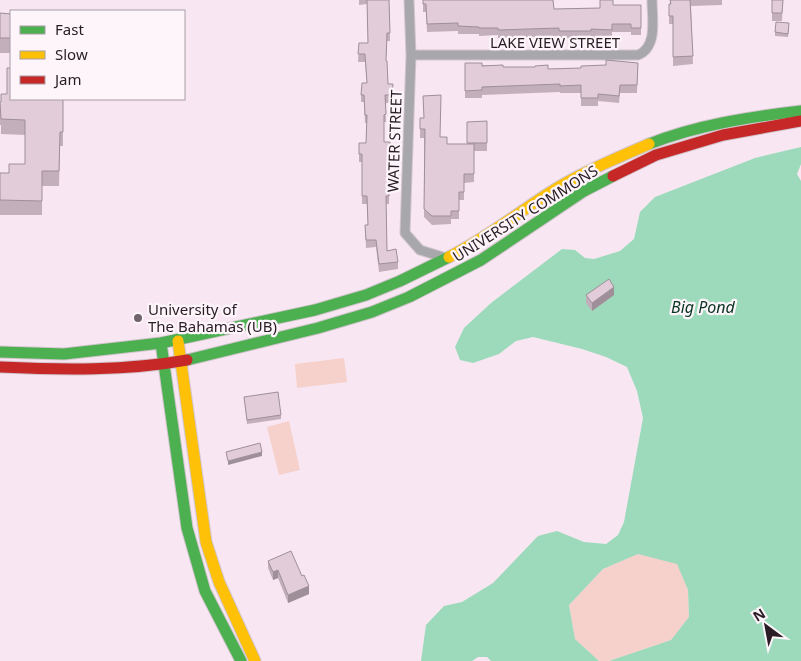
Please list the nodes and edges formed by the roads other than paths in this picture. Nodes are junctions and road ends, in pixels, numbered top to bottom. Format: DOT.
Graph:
graph roads {
  1 [pos="409,0"];
  2 [pos="652,0"];
  3 [pos="411,55"];
  4 [pos="801,111"];
  5 [pos="801,121"];
  6 [pos="446,258"];
  7 [pos="178,341"];
  8 [pos="161,343"];
  9 [pos="0,352"];
  10 [pos="181,361"];
  11 [pos="164,364"];
  12 [pos="0,367"];
  13 [pos="228,603"];
  14 [pos="213,608"];
  15 [pos="241,661"];
  16 [pos="255,661"];
  1 -- 3 [label="street, WATER STREET"];
  2 -- 3 [label="street, LAKE VIEW STREET"];
  3 -- 6 [label="street, WATER STREET"];
  4 -- 6 [label="main road, UNIVERSITY COMMONS"];
  5 -- 10 [label="main road, UNIVERSITY COMMONS"];
  6 -- 7 [label="main road, UNIVERSITY COMMONS"];
  7 -- 8 [label="main road, UNIVERSITY COMMONS"];
  7 -- 10 [label="main road"];
  8 -- 9 [label="main road, UNIVERSITY COMMONS"];
  8 -- 11 [label="main road"];
  10 -- 11 [label="main road, UNIVERSITY COMMONS"];
  10 -- 13 [label="main road"];
  11 -- 12 [label="main road, UNIVERSITY COMMONS"];
  11 -- 14 [label="main road"];
  13 -- 14 [label="main road"];
  13 -- 16 [label="main road"];
  14 -- 15 [label="main road"];
}
